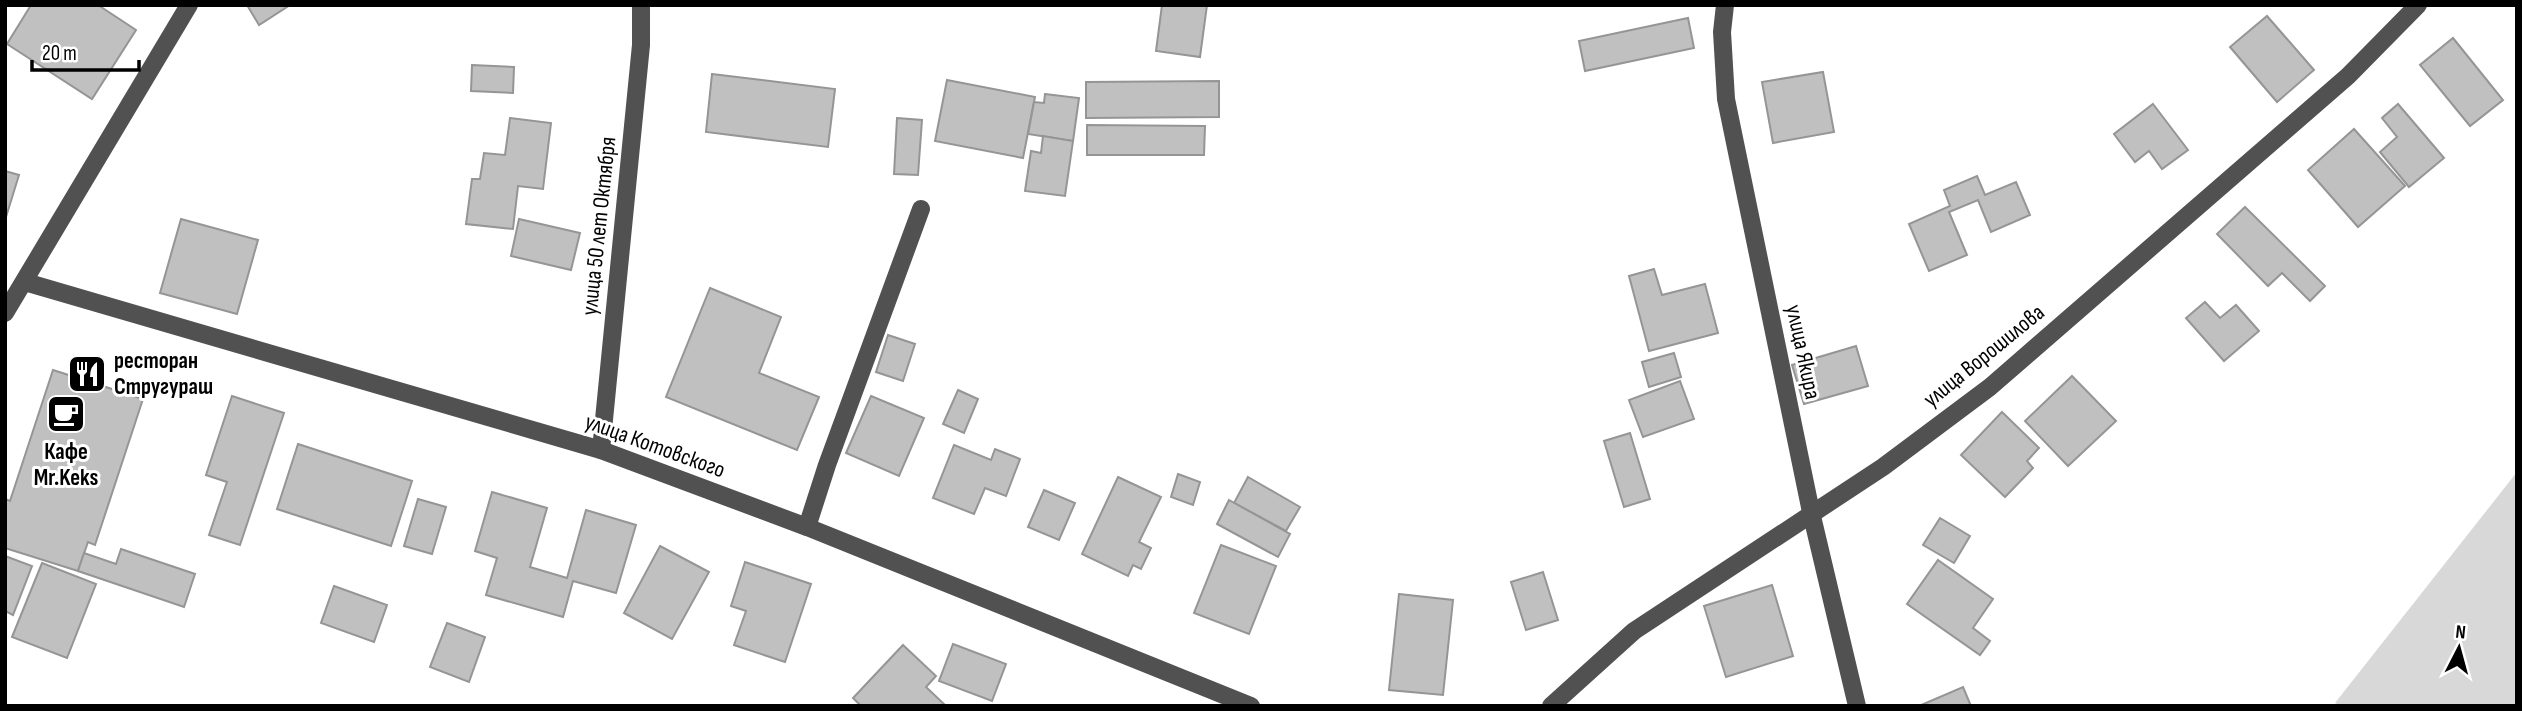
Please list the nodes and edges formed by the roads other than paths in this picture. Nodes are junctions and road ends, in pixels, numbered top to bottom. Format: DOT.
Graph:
graph roads {
  1 [pos="189,5"];
  2 [pos="641,5"];
  3 [pos="1725,5"];
  4 [pos="2418,5"];
  5 [pos="921,209"];
  6 [pos="25,282"];
  7 [pos="5,313"];
  8 [pos="601,450"];
  9 [pos="1811,512"];
  10 [pos="807,527"];
  11 [pos="1251,706"];
  12 [pos="1551,706"];
  13 [pos="1857,706"];
  1 -- 6 [label="street"];
  2 -- 8 [label="street, улица 50 лет Октября"];
  3 -- 9 [label="street, улица Якира"];
  4 -- 9 [label="street, улица Ворошилова"];
  5 -- 10 [label="street"];
  6 -- 7 [label="street"];
  6 -- 8 [label="street, улица Котовского"];
  8 -- 10 [label="street, улица Котовского"];
  9 -- 12 [label="street, улица Ворошилова"];
  9 -- 13 [label="street, улица Якира"];
  10 -- 11 [label="street, улица Котовского"];
}
